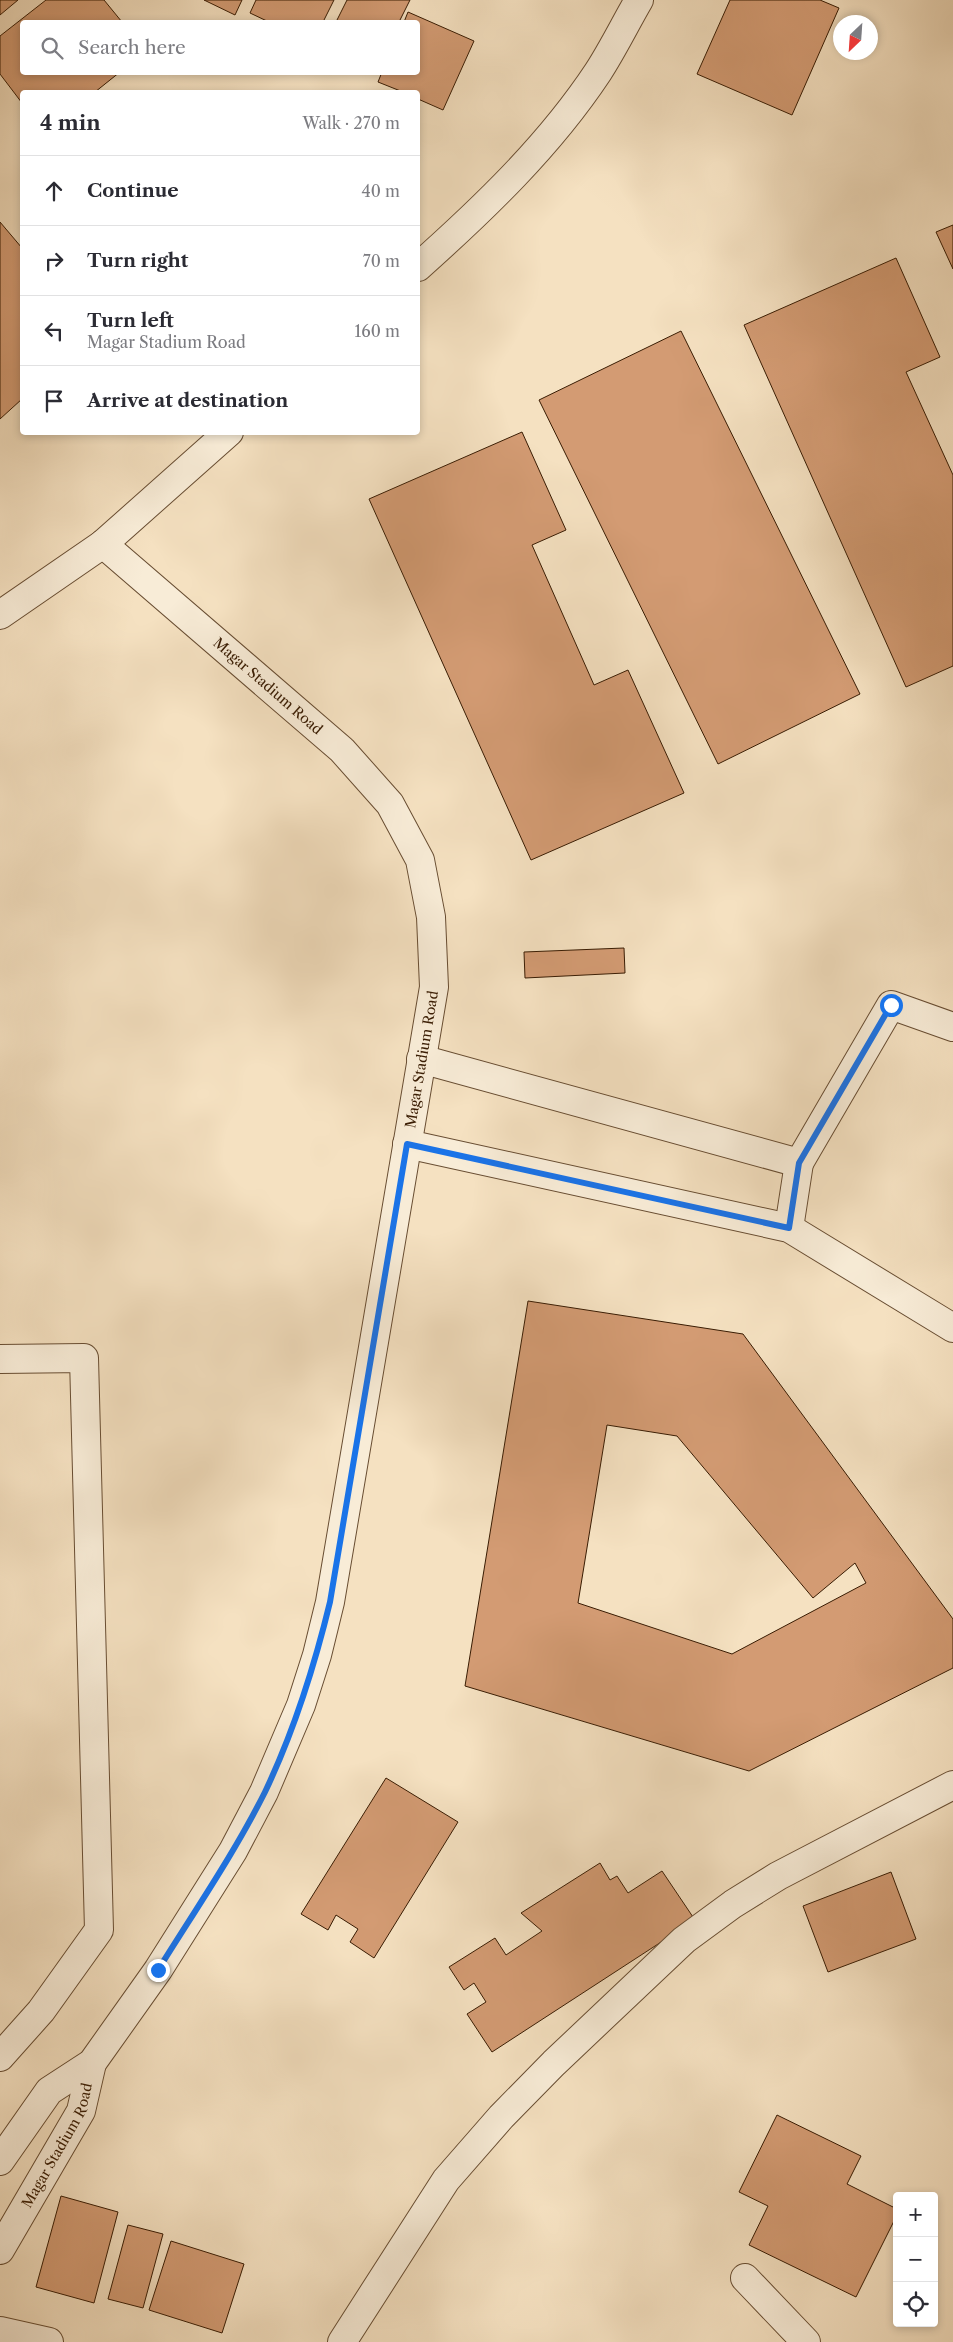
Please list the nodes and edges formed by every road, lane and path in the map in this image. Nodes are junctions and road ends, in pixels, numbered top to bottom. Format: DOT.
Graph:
graph roads {
  1 [pos="639,0"];
  2 [pos="420,265"];
  3 [pos="226,435"];
  4 [pos="103,544"];
  5 [pos="0,615"];
  6 [pos="953,1027"];
  7 [pos="421,1059"];
  8 [pos="407,1144"];
  9 [pos="799,1163"];
  10 [pos="789,1228"];
  11 [pos="953,1328"];
  12 [pos="0,1359"];
  13 [pos="953,1785"];
  14 [pos="0,2057"];
  15 [pos="92,2063"];
  16 [pos="0,2161"];
  17 [pos="0,2250"];
  18 [pos="745,2278"];
  19 [pos="0,2331"];
  20 [pos="49,2342"];
  21 [pos="342,2342"];
  22 [pos="806,2342"];
  1 -- 2 [label="street"];
  3 -- 4 [label="street"];
  4 -- 5 [label="street"];
  4 -- 7 [label="street, Magar Stadium Road"];
  6 -- 9 [label="street"];
  7 -- 8 [label="street, Magar Stadium Road"];
  7 -- 9 [label="street"];
  8 -- 10 [label="street"];
  8 -- 15 [label="street, Magar Stadium Road"];
  9 -- 10 [label="street"];
  10 -- 11 [label="street"];
  12 -- 14 [label="street"];
  13 -- 21 [label="street"];
  15 -- 16 [label="street, Magar Stadium Road"];
  15 -- 17 [label="street, Magar Stadium Road"];
  18 -- 22 [label="street"];
  19 -- 20 [label="street"];
}
